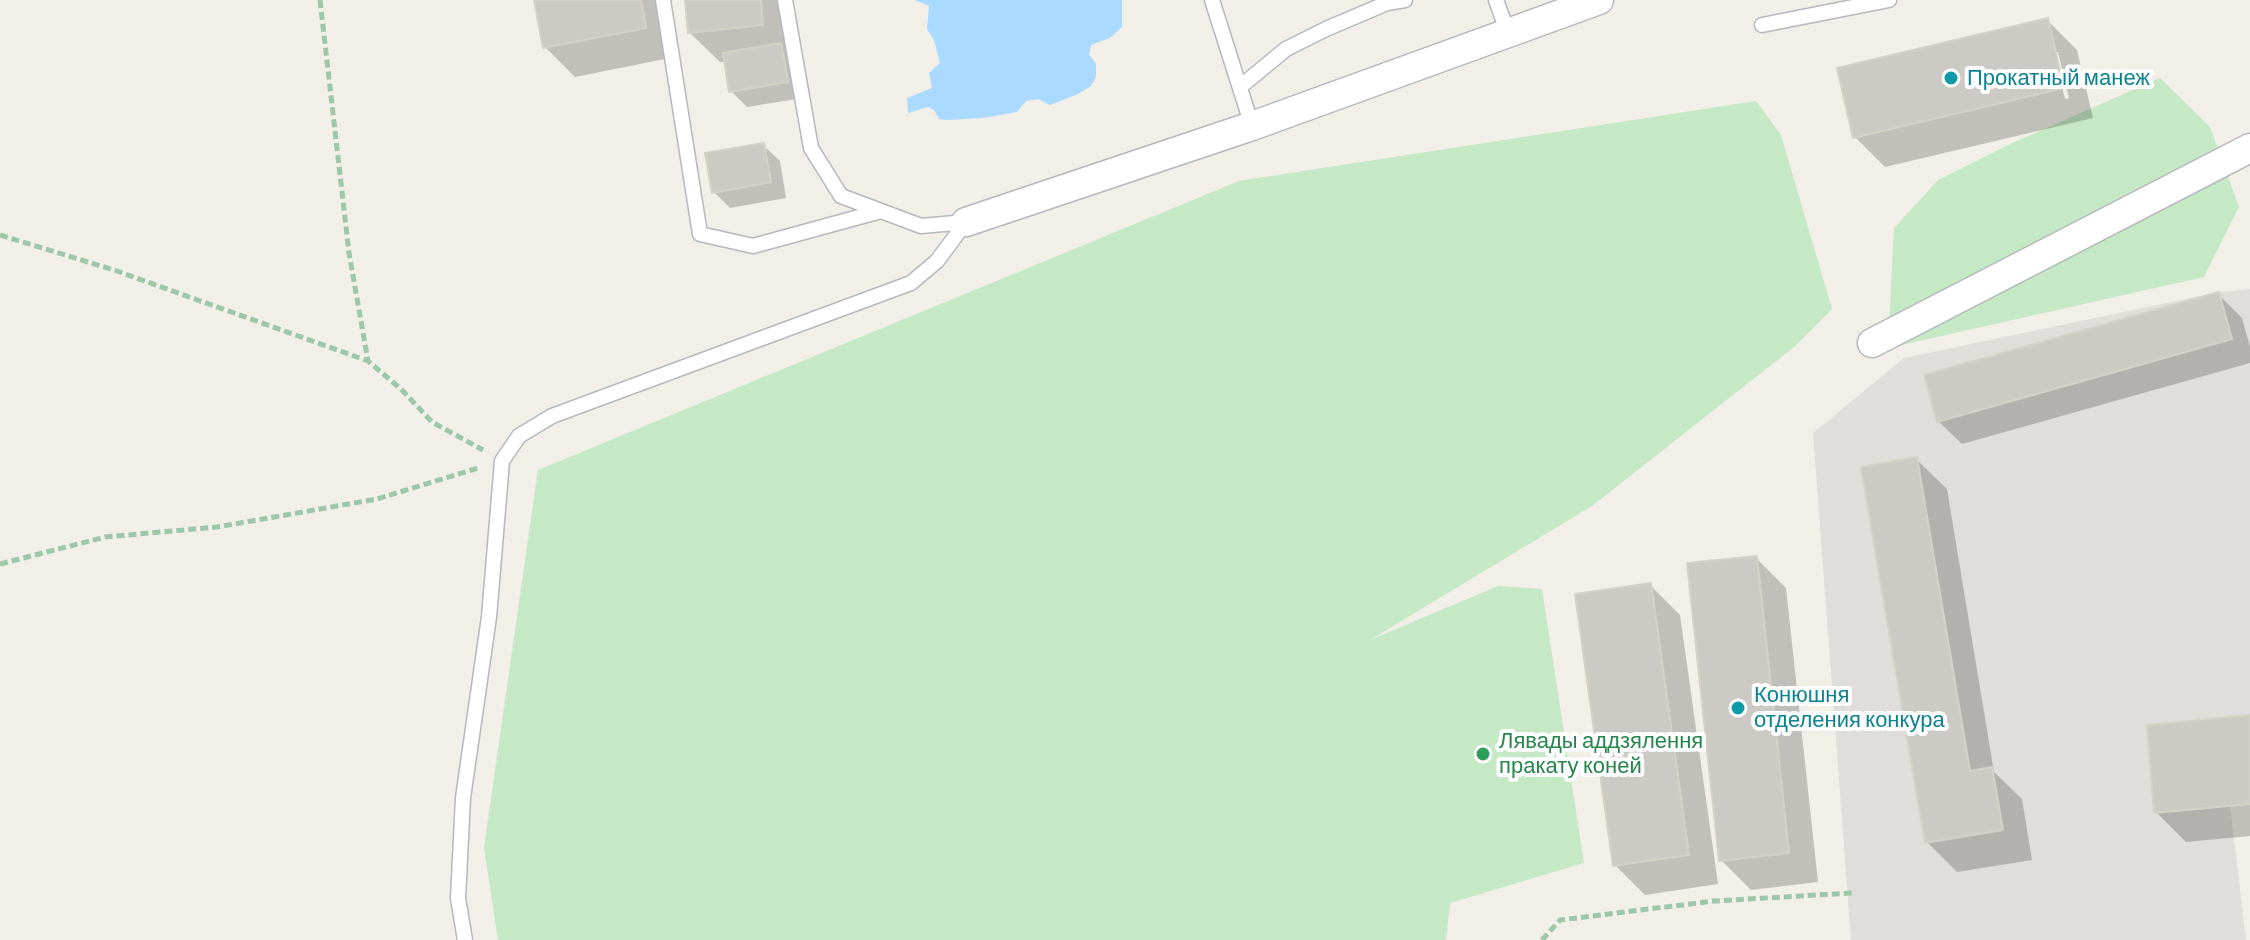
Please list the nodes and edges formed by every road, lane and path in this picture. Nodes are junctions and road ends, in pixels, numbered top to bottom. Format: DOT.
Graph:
graph roads {
  1 [pos="320,0"];
  2 [pos="663,0"];
  3 [pos="785,0"];
  4 [pos="1212,0"];
  5 [pos="1405,0"];
  6 [pos="1496,0"];
  7 [pos="1599,0"];
  8 [pos="1889,0"];
  9 [pos="1762,25"];
  10 [pos="1508,33"];
  11 [pos="1240,87"];
  12 [pos="1252,126"];
  13 [pos="2250,148"];
  14 [pos="881,211"];
  15 [pos="966,222"];
  16 [pos="0,235"];
  17 [pos="1872,343"];
  18 [pos="368,361"];
  19 [pos="502,461"];
  20 [pos="0,564"];
  21 [pos="1852,893"];
  22 [pos="465,940"];
  23 [pos="1542,940"];
  1 -- 18 [label="path"];
  2 -- 14 [label="lane"];
  3 -- 14 [label="lane"];
  4 -- 11 [label="lane"];
  5 -- 11 [label="lane"];
  6 -- 10 [label="lane"];
  7 -- 10 [label="street"];
  8 -- 9 [label="lane"];
  10 -- 12 [label="street"];
  11 -- 12 [label="lane"];
  12 -- 15 [label="street"];
  13 -- 17 [label="street"];
  14 -- 15 [label="lane"];
  15 -- 19 [label="lane"];
  16 -- 18 [label="path"];
  18 -- 19 [label="path"];
  19 -- 20 [label="path"];
  19 -- 22 [label="lane"];
  21 -- 23 [label="path"];
}
